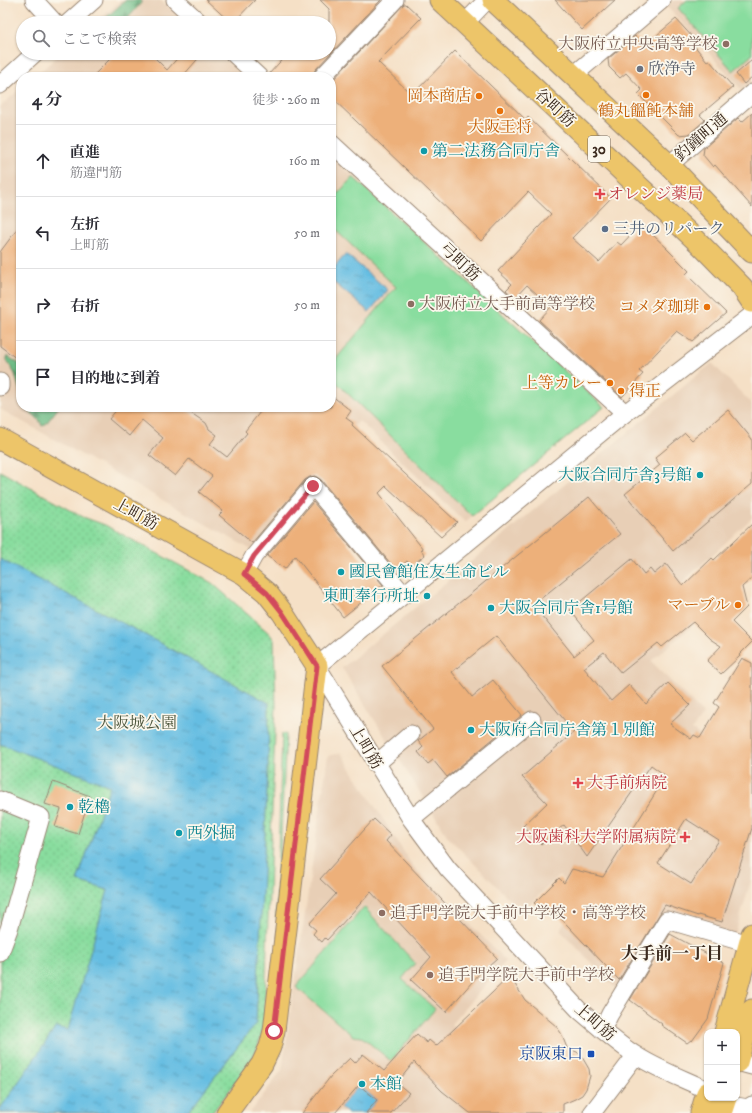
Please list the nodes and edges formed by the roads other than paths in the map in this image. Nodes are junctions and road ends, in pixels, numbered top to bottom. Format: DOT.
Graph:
graph roads {
  1 [pos="34,0"];
  2 [pos="94,0"];
  3 [pos="175,0"];
  4 [pos="395,0"];
  5 [pos="440,0"];
  6 [pos="487,0"];
  7 [pos="493,0"];
  8 [pos="662,0"];
  9 [pos="49,16"];
  10 [pos="76,16"];
  11 [pos="192,16"];
  12 [pos="465,23"];
  13 [pos="27,60"];
  14 [pos="241,60"];
  15 [pos="254,72"];
  16 [pos="327,72"];
  17 [pos="574,75"];
  18 [pos="0,85"];
  19 [pos="752,93"];
  20 [pos="336,148"];
  21 [pos="669,165"];
  22 [pos="752,252"];
  23 [pos="749,295"];
  24 [pos="752,315"];
  25 [pos="0,382"];
  26 [pos="0,387"];
  27 [pos="625,413"];
  28 [pos="0,439"];
  29 [pos="244,574"];
  30 [pos="403,594"];
  31 [pos="317,666"];
  32 [pos="532,720"];
  33 [pos="411,734"];
  34 [pos="376,764"];
  35 [pos="0,800"];
  36 [pos="411,819"];
  37 [pos="750,939"];
  38 [pos="0,953"];
  39 [pos="752,1010"];
  40 [pos="726,1029"];
  41 [pos="602,1030"];
  42 [pos="740,1052"];
  43 [pos="636,1055"];
  44 [pos="740,1063"];
  45 [pos="752,1066"];
  46 [pos="704,1089"];
  47 [pos="720,1102"];
  48 [pos="752,1105"];
  49 [pos="227,1113"];
  50 [pos="592,1113"];
  51 [pos="701,1113"];
  1 -- 9 [label="street"];
  2 -- 10 [label="street"];
  3 -- 11 [label="street"];
  4 -- 16 [label="street"];
  5 -- 12 [label="main road, 谷町筋 / 30"];
  6 -- 12 [label="street"];
  7 -- 17 [label="main road, 30"];
  8 -- 17 [label="street"];
  12 -- 23 [label="main road, 谷町筋 / 30"];
  13 -- 18 [label="street"];
  14 -- 15 [label="street"];
  17 -- 21 [label="main road, 30"];
  19 -- 21 [label="street, 釣鐘町通"];
  20 -- 27 [label="street, 弓町筋"];
  21 -- 22 [label="main road, 30"];
  24 -- 27 [label="street"];
  25 -- 26 [label="street"];
  27 -- 30 [label="street"];
  28 -- 29 [label="main road, 上町筋"];
  29 -- 30 [label="street"];
  29 -- 31 [label="main road, 上町筋"];
  30 -- 31 [label="street"];
  31 -- 34 [label="street, 上町筋"];
  31 -- 49 [label="main road"];
  32 -- 36 [label="street"];
  33 -- 34 [label="street"];
  34 -- 36 [label="street, 上町筋"];
  35 -- 38 [label="street"];
  36 -- 41 [label="street, 上町筋"];
  37 -- 40 [label="main road"];
  37 -- 41 [label="street"];
  39 -- 42 [label="main road"];
  41 -- 43 [label="street, 上町筋"];
  43 -- 46 [label="street, 上町筋"];
  43 -- 50 [label="street"];
  44 -- 45 [label="street"];
  47 -- 48 [label="street"];
  47 -- 51 [label="main road"];
}
